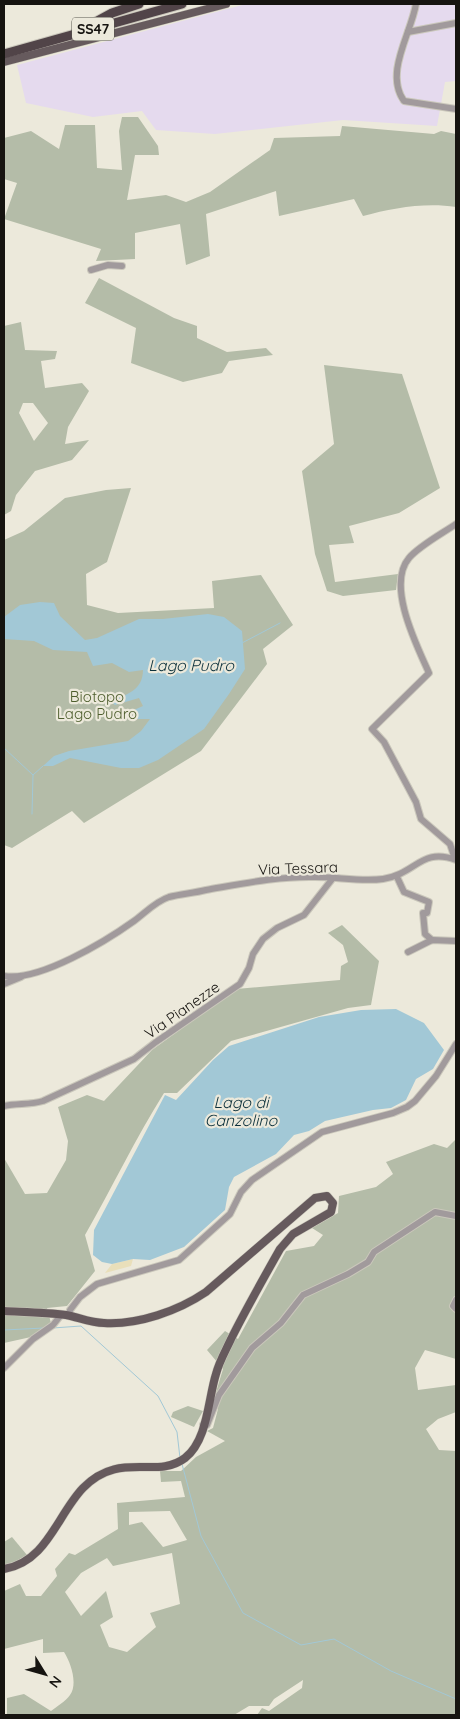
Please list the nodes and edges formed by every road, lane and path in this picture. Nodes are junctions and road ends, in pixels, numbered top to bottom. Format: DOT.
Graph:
graph roads {
  1 [pos="139,4"];
  2 [pos="167,4"];
  3 [pos="182,4"];
  4 [pos="226,4"];
  5 [pos="416,4"];
  6 [pos="456,23"];
  7 [pos="90,26"];
  8 [pos="408,32"];
  9 [pos="4,50"];
  10 [pos="4,54"];
  11 [pos="4,62"];
  12 [pos="456,109"];
  13 [pos="122,266"];
  14 [pos="92,270"];
  15 [pos="456,524"];
  16 [pos="455,859"];
  17 [pos="398,876"];
  18 [pos="333,878"];
  19 [pos="432,940"];
  20 [pos="456,942"];
  21 [pos="408,952"];
  22 [pos="4,976"];
  23 [pos="22,976"];
  24 [pos="4,984"];
  25 [pos="456,1044"];
  26 [pos="4,1106"];
  27 [pos="456,1216"];
  28 [pos="456,1300"];
  29 [pos="456,1309"];
  30 [pos="4,1311"];
  31 [pos="65,1315"];
  32 [pos="4,1368"];
  33 [pos="203,1424"];
  34 [pos="4,1569"];
  1 -- 7 [label="highway"];
  2 -- 7 [label="highway, SS47"];
  3 -- 10 [label="highway, SS47"];
  4 -- 11 [label="main road"];
  5 -- 8 [label="street"];
  6 -- 8 [label="street"];
  7 -- 9 [label="highway, SS47"];
  8 -- 12 [label="street"];
  13 -- 14 [label="street"];
  15 -- 16 [label="street"];
  16 -- 17 [label="street, Via Tessara"];
  17 -- 18 [label="street, Via Tessara"];
  17 -- 19 [label="street"];
  18 -- 23 [label="street, Via Tessara"];
  18 -- 26 [label="street, Via Pianezze"];
  19 -- 20 [label="street"];
  19 -- 21 [label="street"];
  22 -- 23 [label="street"];
  23 -- 24 [label="street"];
  25 -- 31 [label="street"];
  27 -- 33 [label="street"];
  28 -- 29 [label="street"];
  30 -- 31 [label="main road"];
  31 -- 32 [label="street"];
  31 -- 33 [label="main road"];
  33 -- 34 [label="main road"];
}
